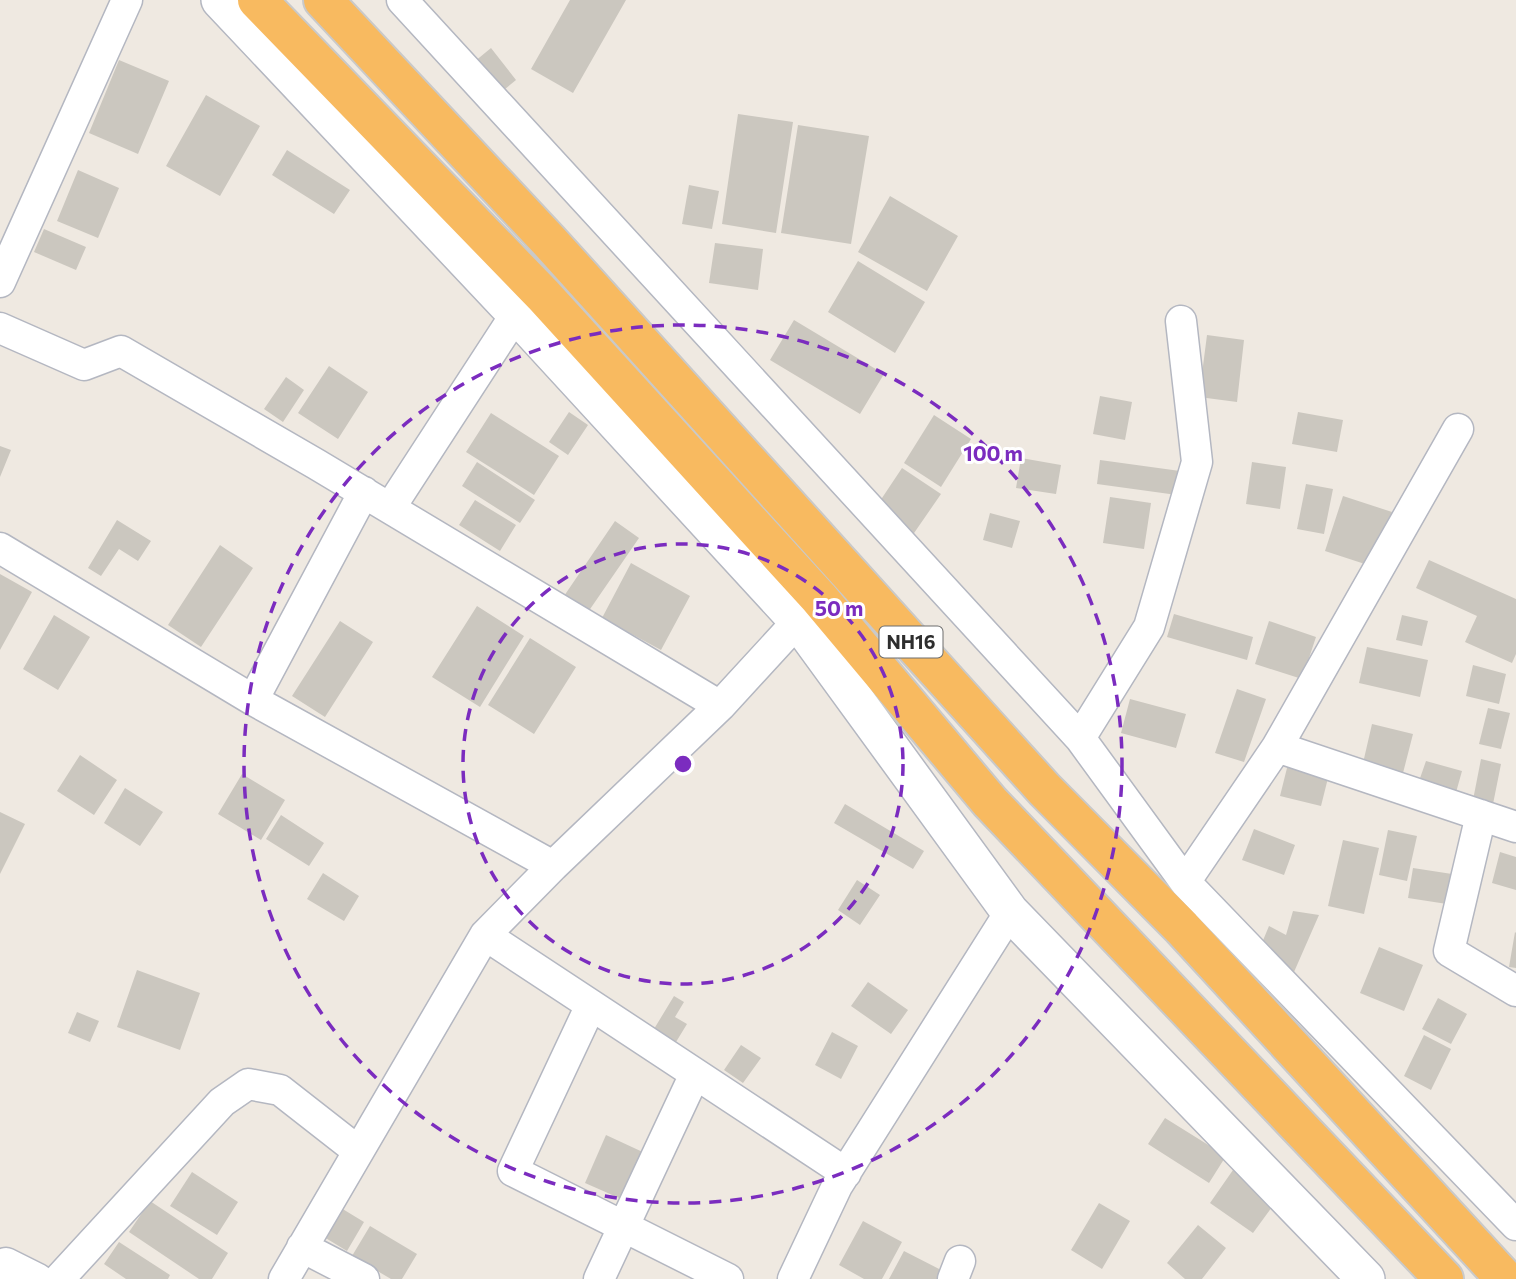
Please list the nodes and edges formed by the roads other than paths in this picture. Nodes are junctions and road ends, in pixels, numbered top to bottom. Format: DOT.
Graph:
graph roads {
  1 [pos="127,0"];
  2 [pos="220,0"];
  3 [pos="257,0"];
  4 [pos="323,0"];
  5 [pos="402,0"];
  6 [pos="0,282"];
  7 [pos="516,314"];
  8 [pos="1181,321"];
  9 [pos="0,328"];
  10 [pos="1458,429"];
  11 [pos="364,492"];
  12 [pos="390,508"];
  13 [pos="0,548"];
  14 [pos="798,621"];
  15 [pos="253,700"];
  16 [pos="720,706"];
  17 [pos="1080,738"];
  18 [pos="1278,747"];
  19 [pos="1481,815"];
  20 [pos="1516,827"];
  21 [pos="553,866"];
  22 [pos="1185,882"];
  23 [pos="1010,912"];
  24 [pos="485,935"];
  25 [pos="1516,991"];
  26 [pos="591,1005"];
  27 [pos="695,1074"];
  28 [pos="358,1151"];
  29 [pos="846,1173"];
  30 [pos="1516,1225"];
  31 [pos="624,1226"];
  32 [pos="302,1247"];
  33 [pos="0,1265"];
  34 [pos="38,1279"];
  35 [pos="59,1279"];
  36 [pos="284,1279"];
  37 [pos="364,1279"];
  38 [pos="599,1279"];
  39 [pos="728,1279"];
  40 [pos="793,1279"];
  41 [pos="1366,1279"];
  42 [pos="1444,1279"];
  43 [pos="1505,1279"];
  1 -- 6 [label="street"];
  2 -- 7 [label="street"];
  3 -- 42 [label="highway, NH16"];
  4 -- 43 [label="highway, NH16"];
  5 -- 17 [label="street"];
  7 -- 12 [label="street"];
  7 -- 14 [label="street"];
  8 -- 17 [label="street"];
  9 -- 11 [label="street"];
  10 -- 18 [label="street"];
  11 -- 12 [label="street"];
  11 -- 15 [label="street"];
  12 -- 16 [label="street"];
  13 -- 15 [label="street"];
  14 -- 16 [label="street"];
  14 -- 23 [label="street"];
  15 -- 21 [label="street"];
  16 -- 21 [label="street"];
  17 -- 22 [label="street"];
  18 -- 19 [label="street"];
  18 -- 22 [label="street"];
  19 -- 20 [label="street"];
  19 -- 25 [label="street"];
  21 -- 24 [label="street"];
  22 -- 30 [label="street"];
  23 -- 29 [label="street"];
  23 -- 41 [label="street"];
  24 -- 26 [label="street"];
  24 -- 28 [label="street"];
  26 -- 27 [label="street"];
  26 -- 31 [label="street"];
  27 -- 29 [label="street"];
  27 -- 31 [label="street"];
  28 -- 32 [label="street"];
  28 -- 35 [label="street"];
  29 -- 40 [label="street"];
  31 -- 38 [label="street"];
  31 -- 39 [label="street"];
  32 -- 36 [label="street"];
  32 -- 37 [label="street"];
  33 -- 34 [label="street"];
}
